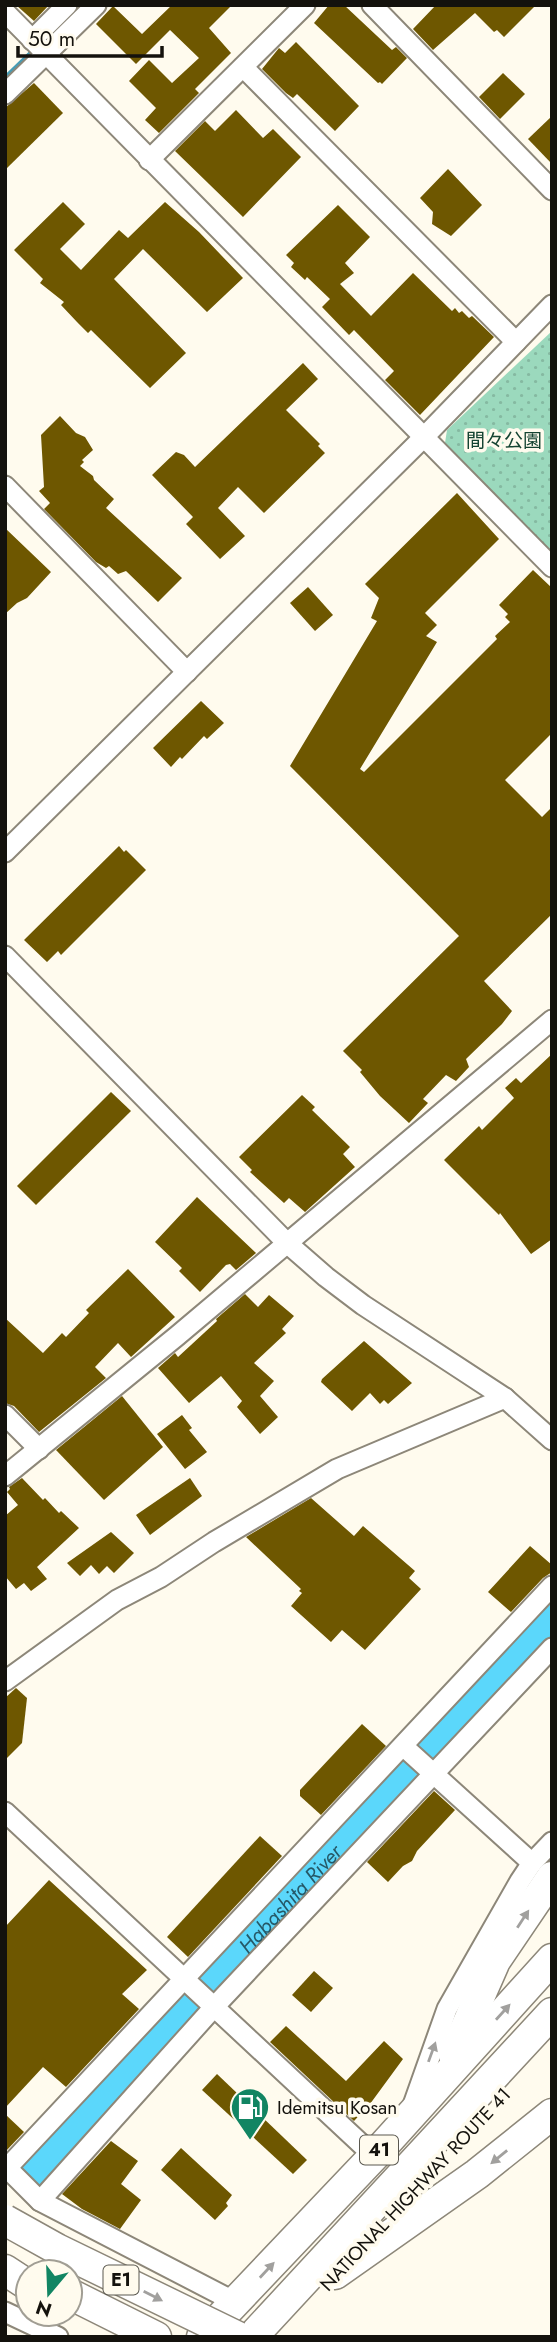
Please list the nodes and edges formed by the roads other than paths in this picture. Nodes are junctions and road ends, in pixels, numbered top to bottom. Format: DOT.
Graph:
graph roads {
  1 [pos="68,5"];
  2 [pos="96,5"];
  3 [pos="305,5"];
  4 [pos="372,5"];
  5 [pos="5,12"];
  6 [pos="39,47"];
  7 [pos="243,67"];
  8 [pos="5,94"];
  9 [pos="149,160"];
  10 [pos="552,190"];
  11 [pos="552,305"];
  12 [pos="516,342"];
  13 [pos="424,437"];
  14 [pos="5,486"];
  15 [pos="552,567"];
  16 [pos="187,672"];
  17 [pos="5,852"];
  18 [pos="5,956"];
  19 [pos="552,1020"];
  20 [pos="287,1243"];
  21 [pos="505,1398"];
  22 [pos="5,1415"];
  23 [pos="552,1440"];
  24 [pos="39,1449"];
  25 [pos="5,1476"];
  26 [pos="552,1586"];
  27 [pos="550,1654"];
  28 [pos="5,1681"];
  29 [pos="403,1746"];
  30 [pos="435,1774"];
  31 [pos="5,1812"];
  32 [pos="552,1842"];
  33 [pos="542,1870"];
  34 [pos="552,1959"];
  35 [pos="184,1980"];
  36 [pos="214,2007"];
  37 [pos="552,2013"];
  38 [pos="552,2043"];
  39 [pos="444,2077"];
  40 [pos="552,2114"];
  41 [pos="409,2116"];
  42 [pos="374,2156"];
  43 [pos="6,2167"];
  44 [pos="40,2201"];
  45 [pos="5,2220"];
  46 [pos="335,2274"];
  47 [pos="84,2301"];
  48 [pos="237,2303"];
  49 [pos="5,2312"];
  50 [pos="84,2318"];
  51 [pos="58,2337"];
  52 [pos="118,2337"];
  53 [pos="156,2337"];
  54 [pos="202,2337"];
  55 [pos="238,2337"];
  56 [pos="252,2337"];
  57 [pos="280,2337"];
  1 -- 6 [label="street"];
  2 -- 6 [label="street"];
  3 -- 7 [label="street"];
  4 -- 10 [label="street"];
  5 -- 6 [label="street"];
  6 -- 8 [label="street"];
  6 -- 9 [label="street"];
  7 -- 9 [label="street"];
  7 -- 12 [label="street"];
  9 -- 13 [label="street"];
  11 -- 12 [label="street"];
  12 -- 13 [label="street"];
  13 -- 15 [label="street"];
  13 -- 16 [label="street"];
  14 -- 16 [label="street"];
  16 -- 17 [label="street"];
  18 -- 20 [label="street"];
  19 -- 20 [label="street"];
  20 -- 21 [label="street"];
  20 -- 24 [label="street"];
  21 -- 23 [label="street"];
  21 -- 28 [label="street"];
  22 -- 24 [label="street"];
  24 -- 25 [label="street"];
  26 -- 29 [label="street"];
  27 -- 30 [label="street"];
  29 -- 30 [label="street"];
  29 -- 35 [label="street"];
  30 -- 33 [label="street"];
  30 -- 36 [label="street"];
  31 -- 35 [label="street"];
  32 -- 33 [label="street"];
  39 -- 33 [label="highway, one-way"];
  41 -- 33 [label="street, one-way"];
  39 -- 34 [label="highway, 41, one-way"];
  35 -- 36 [label="street"];
  35 -- 43 [label="street"];
  36 -- 42 [label="street"];
  36 -- 44 [label="street"];
  37 -- 56 [label="highway"];
  38 -- 46 [label="highway, NATIONAL HIGHWAY ROUTE 41"];
  39 -- 41 [label="highway, 41"];
  40 -- 46 [label="highway, one-way"];
  41 -- 42 [label="highway, 41"];
  48 -- 42 [label="highway, 41, one-way"];
  43 -- 44 [label="street"];
  44 -- 48 [label="street"];
  45 -- 55 [label="highway, E1, one-way, bridge"];
  46 -- 57 [label="highway, NATIONAL HIGHWAY ROUTE 41"];
  47 -- 53 [label="highway, E1"];
  48 -- 54 [label="highway, 41"];
  49 -- 51 [label="street"];
  50 -- 52 [label="highway"];
}
